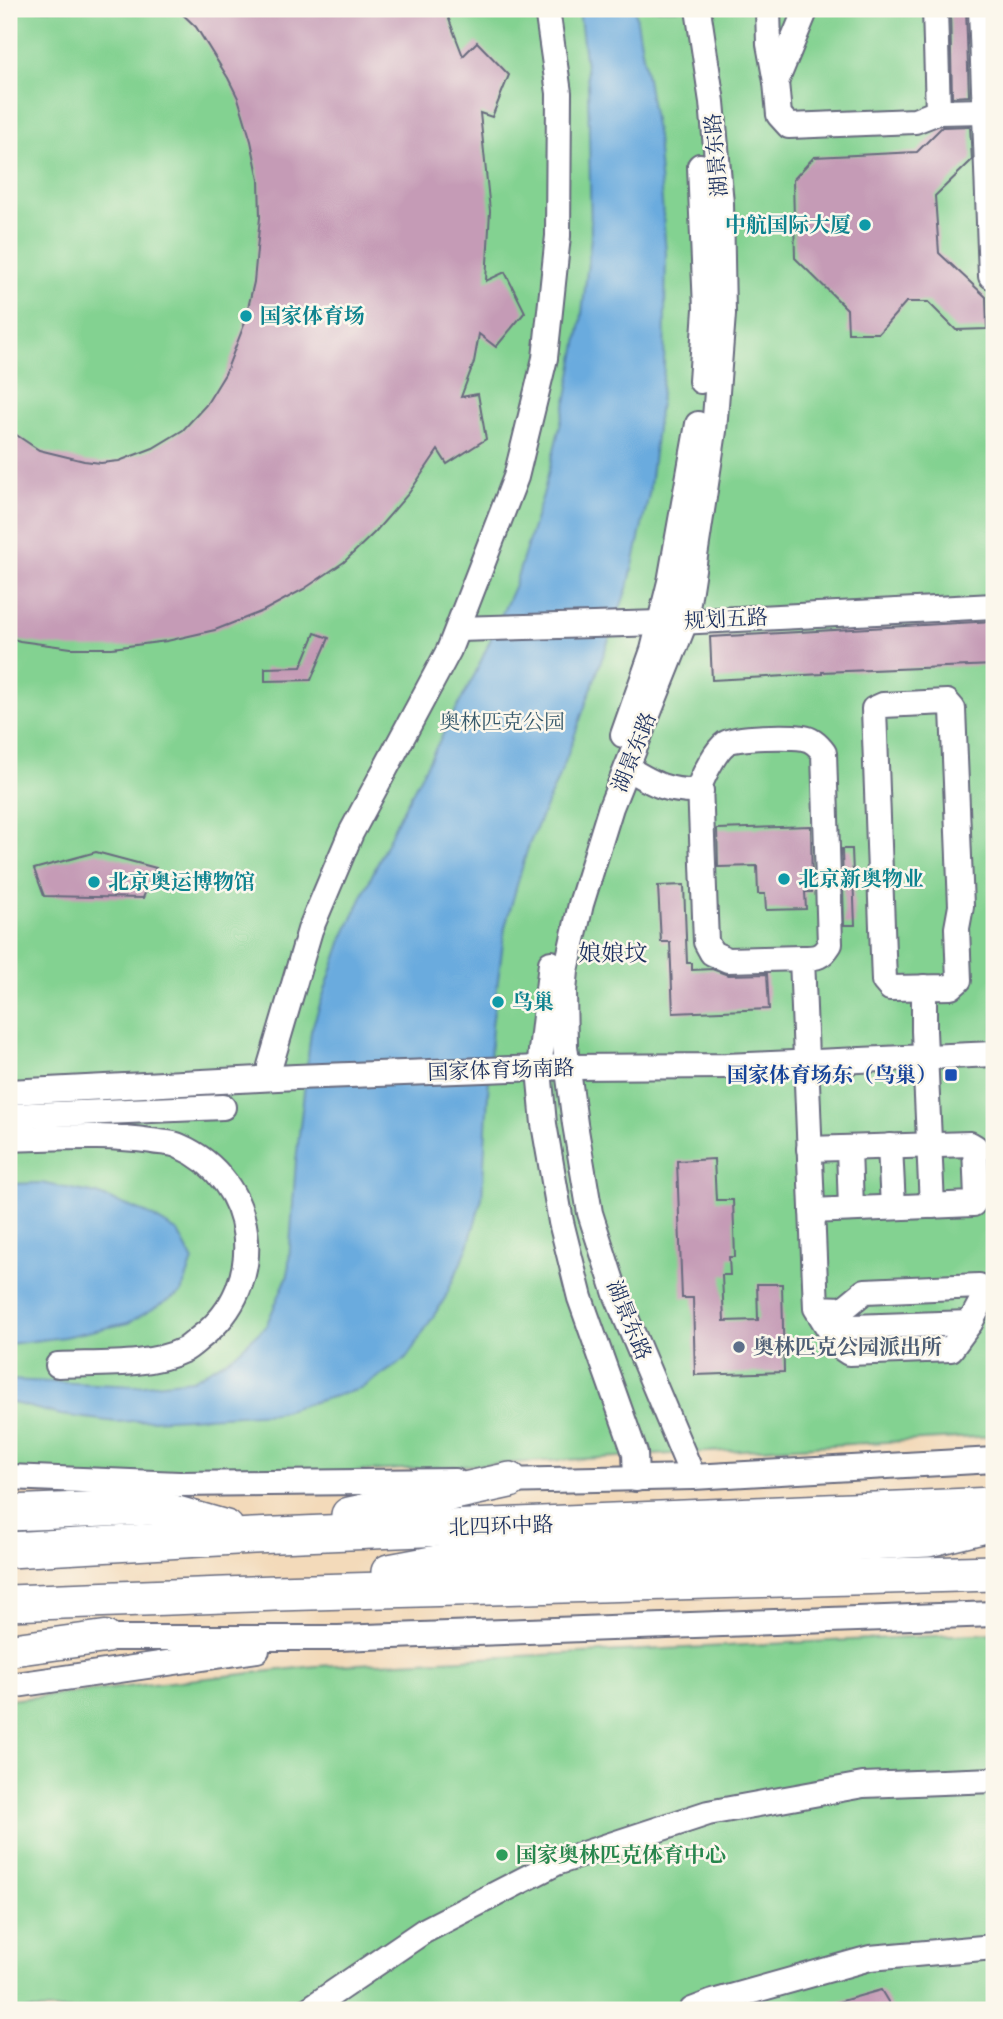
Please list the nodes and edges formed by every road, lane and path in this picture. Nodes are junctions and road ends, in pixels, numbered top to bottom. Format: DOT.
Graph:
graph roads {
  1 [pos="547,9"];
  2 [pos="681,9"];
  3 [pos="698,9"];
  4 [pos="768,9"];
  5 [pos="806,9"];
  6 [pos="935,9"];
  7 [pos="981,9"];
  8 [pos="776,82"];
  9 [pos="938,112"];
  10 [pos="989,127"];
  11 [pos="994,276"];
  12 [pos="994,606"];
  13 [pos="685,621"];
  14 [pos="660,623"];
  15 [pos="457,629"];
  16 [pos="627,768"];
  17 [pos="701,791"];
  18 [pos="802,958"];
  19 [pos="924,987"];
  20 [pos="994,1054"];
  21 [pos="925,1056"];
  22 [pos="805,1062"];
  23 [pos="270,1066"];
  24 [pos="568,1068"];
  25 [pos="539,1069"];
  26 [pos="9,1092"];
  27 [pos="223,1107"];
  28 [pos="9,1116"];
  29 [pos="9,1139"];
  30 [pos="929,1145"];
  31 [pos="890,1146"];
  32 [pos="849,1148"];
  33 [pos="809,1149"];
  34 [pos="932,1206"];
  35 [pos="893,1207"];
  36 [pos="851,1209"];
  37 [pos="812,1211"];
  38 [pos="816,1308"];
  39 [pos="58,1365"];
  40 [pos="994,1460"];
  41 [pos="9,1477"];
  42 [pos="693,1477"];
  43 [pos="636,1479"];
  44 [pos="510,1480"];
  45 [pos="994,1505"];
  46 [pos="9,1513"];
  47 [pos="994,1523"];
  48 [pos="253,1536"];
  49 [pos="9,1550"];
  50 [pos="994,1573"];
  51 [pos="276,1593"];
  52 [pos="9,1603"];
  53 [pos="994,1614"];
  54 [pos="105,1637"];
  55 [pos="338,1638"];
  56 [pos="9,1641"];
  57 [pos="9,1650"];
  58 [pos="9,1686"];
  59 [pos="994,1780"];
  60 [pos="994,1947"];
  61 [pos="308,2010"];
  62 [pos="692,2010"];
  1 -- 15 [label="street"];
  2 -- 14 [label="street, 湖景东路"];
  3 -- 13 [label="street, 湖景东路"];
  4 -- 8 [label="street"];
  5 -- 8 [label="street"];
  6 -- 9 [label="street"];
  7 -- 10 [label="street"];
  8 -- 9 [label="street"];
  9 -- 10 [label="street"];
  10 -- 11 [label="street"];
  12 -- 13 [label="street, 规划五路"];
  13 -- 14 [label="street, 规划五路"];
  13 -- 16 [label="street, 湖景东路"];
  14 -- 15 [label="street, 规划五路"];
  14 -- 25 [label="street, 湖景东路"];
  15 -- 23 [label="street"];
  16 -- 17 [label="street"];
  16 -- 24 [label="street, 湖景东路"];
  17 -- 18 [label="street"];
  17 -- 18 [label="street"];
  18 -- 22 [label="street"];
  19 -- 19 [label="street"];
  19 -- 21 [label="street"];
  20 -- 21 [label="street, 国家体育场南路"];
  21 -- 22 [label="street, 国家体育场南路"];
  21 -- 30 [label="street"];
  22 -- 24 [label="street, 国家体育场南路"];
  22 -- 33 [label="street"];
  24 -- 25 [label="street, 国家体育场南路"];
  24 -- 42 [label="street, 湖景东路"];
  25 -- 26 [label="street, 国家体育场南路"];
  25 -- 43 [label="street, 湖景东路"];
  27 -- 28 [label="street"];
  29 -- 39 [label="street"];
  30 -- 31 [label="street"];
  30 -- 34 [label="street"];
  30 -- 34 [label="street"];
  31 -- 32 [label="street"];
  31 -- 35 [label="street"];
  32 -- 33 [label="street"];
  32 -- 36 [label="street"];
  33 -- 37 [label="street"];
  34 -- 35 [label="street"];
  35 -- 36 [label="street"];
  36 -- 37 [label="street"];
  37 -- 38 [label="street"];
  38 -- 38 [label="street"];
  40 -- 42 [label="street"];
  41 -- 44 [label="street"];
  42 -- 43 [label="street"];
  43 -- 44 [label="street"];
  44 -- 48 [label="highway"];
  45 -- 48 [label="highway, 北四环中路"];
  46 -- 48 [label="highway"];
  47 -- 51 [label="highway"];
  48 -- 49 [label="highway, 北四环中路"];
  50 -- 51 [label="highway"];
  51 -- 52 [label="highway"];
  53 -- 55 [label="street"];
  54 -- 55 [label="street"];
  54 -- 56 [label="street"];
  54 -- 57 [label="main road"];
  55 -- 58 [label="street"];
  59 -- 61 [label="street"];
  60 -- 62 [label="street"];
}
